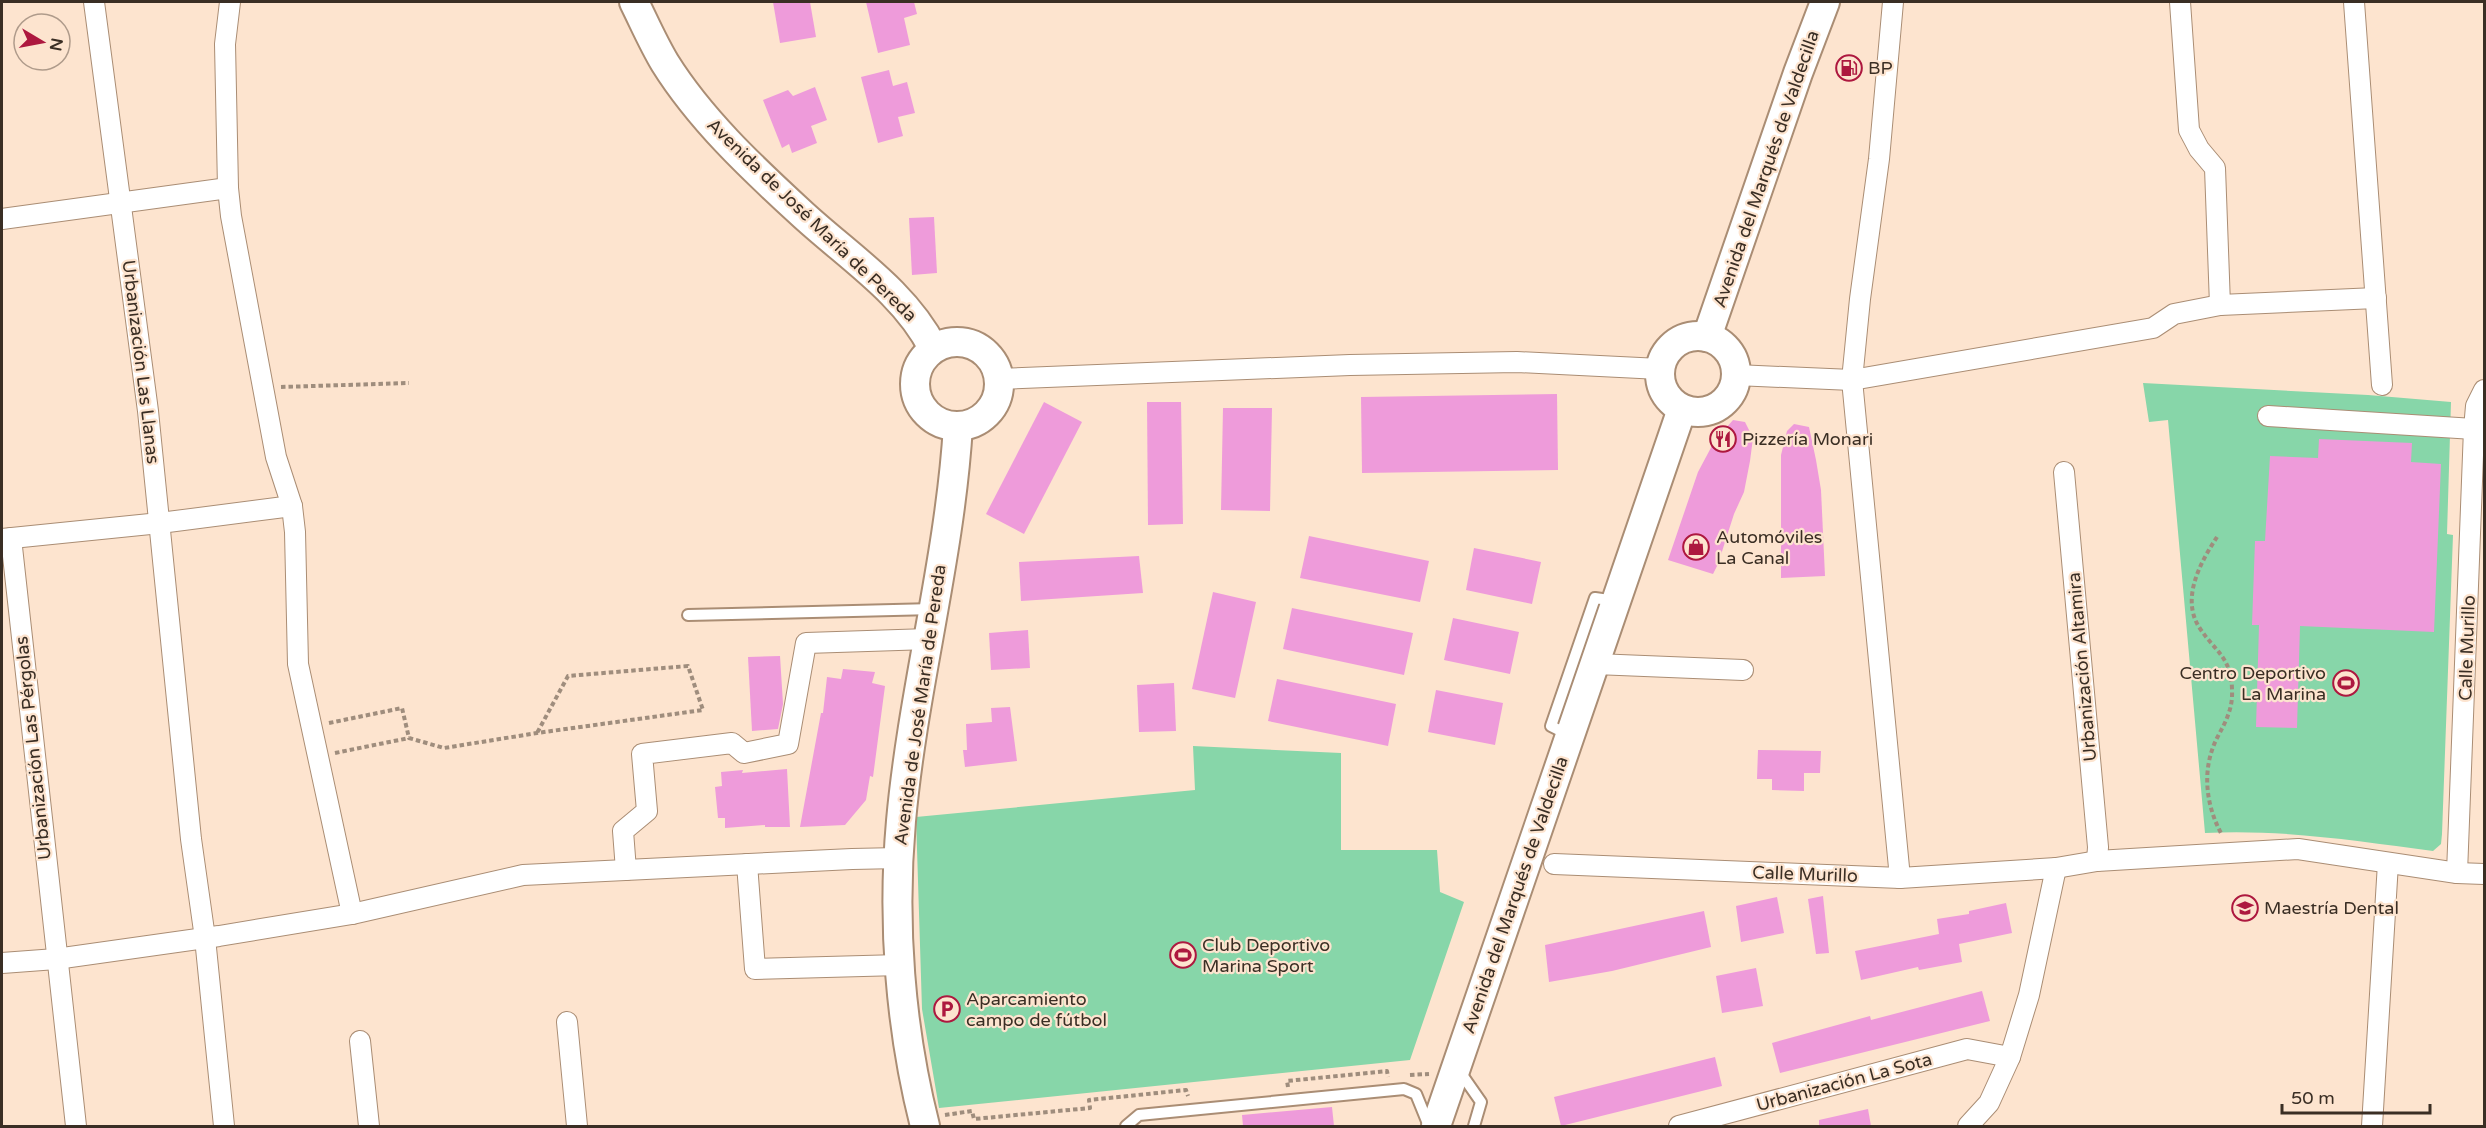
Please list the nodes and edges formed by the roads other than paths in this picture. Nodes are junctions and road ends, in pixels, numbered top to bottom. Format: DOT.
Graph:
graph roads {
  1 [pos="94,2"];
  2 [pos="230,2"];
  3 [pos="634,2"];
  4 [pos="1825,2"];
  5 [pos="1893,2"];
  6 [pos="2180,2"];
  7 [pos="2354,2"];
  8 [pos="228,188"];
  9 [pos="121,202"];
  10 [pos="2,219"];
  11 [pos="2376,298"];
  12 [pos="2220,305"];
  13 [pos="1707,337"];
  14 [pos="933,348"];
  15 [pos="1660,369"];
  16 [pos="1736,375"];
  17 [pos="999,379"];
  18 [pos="1852,380"];
  19 [pos="2382,386"];
  20 [pos="2484,390"];
  21 [pos="1682,410"];
  22 [pos="2268,416"];
  23 [pos="958,426"];
  24 [pos="2475,429"];
  25 [pos="2064,472"];
  26 [pos="292,506"];
  27 [pos="160,523"];
  28 [pos="6,538"];
  29 [pos="1616,601"];
  30 [pos="934,609"];
  31 [pos="688,615"];
  32 [pos="929,639"];
  33 [pos="1595,664"];
  34 [pos="1743,670"];
  35 [pos="1570,736"];
  36 [pos="898,858"];
  37 [pos="2097,861"];
  38 [pos="2388,863"];
  39 [pos="747,864"];
  40 [pos="1554,864"];
  41 [pos="2056,868"];
  42 [pos="626,870"];
  43 [pos="2457,873"];
  44 [pos="2484,874"];
  45 [pos="1900,878"];
  46 [pos="352,914"];
  47 [pos="205,938"];
  48 [pos="56,959"];
  49 [pos="2,963"];
  50 [pos="900,965"];
  51 [pos="567,1022"];
  52 [pos="360,1041"];
  53 [pos="2010,1057"];
  54 [pos="1456,1066"];
  55 [pos="1989,1103"];
  56 [pos="76,1126"];
  57 [pos="224,1126"];
  58 [pos="369,1126"];
  59 [pos="578,1126"];
  60 [pos="925,1126"];
  61 [pos="1126,1126"];
  62 [pos="1429,1126"];
  63 [pos="1436,1126"];
  64 [pos="1474,1126"];
  65 [pos="1679,1126"];
  66 [pos="1968,1126"];
  67 [pos="1986,1126"];
  68 [pos="2372,1126"];
  1 -- 9 [label="street, Urbanización Las Llanas"];
  2 -- 8 [label="street"];
  3 -- 14 [label="street, Avenida de José María de Pereda"];
  4 -- 13 [label="street, Avenida del Marqués de Valdecilla"];
  5 -- 18 [label="street"];
  6 -- 12 [label="street"];
  7 -- 11 [label="street"];
  8 -- 9 [label="street"];
  8 -- 26 [label="street"];
  9 -- 10 [label="street"];
  9 -- 27 [label="street, Urbanización Las Llanas"];
  11 -- 12 [label="street"];
  11 -- 19 [label="street"];
  12 -- 18 [label="street"];
  13 -- 15 [label="street"];
  13 -- 16 [label="street"];
  14 -- 17 [label="street"];
  14 -- 23 [label="street"];
  15 -- 17 [label="street"];
  15 -- 21 [label="street"];
  16 -- 18 [label="street"];
  16 -- 21 [label="street"];
  17 -- 23 [label="street"];
  18 -- 45 [label="street"];
  20 -- 24 [label="street, Calle Murillo"];
  21 -- 29 [label="street, Avenida del Marqués de Valdecilla"];
  22 -- 24 [label="street"];
  23 -- 30 [label="street, Avenida de José María de Pereda"];
  24 -- 43 [label="street, Calle Murillo"];
  25 -- 37 [label="street, Urbanización Altamira"];
  26 -- 27 [label="street, Urbanización Las Pérgolas"];
  26 -- 46 [label="street"];
  27 -- 28 [label="street, Urbanización Las Pérgolas"];
  27 -- 47 [label="street"];
  28 -- 48 [label="street, Urbanización Las Pérgolas"];
  29 -- 33 [label="street, Avenida del Marqués de Valdecilla"];
  29 -- 35 [label="lane"];
  30 -- 31 [label="lane"];
  30 -- 32 [label="street, Avenida de José María de Pereda"];
  32 -- 36 [label="street, Avenida de José María de Pereda"];
  32 -- 42 [label="street"];
  33 -- 34 [label="street"];
  33 -- 35 [label="street, Avenida del Marqués de Valdecilla"];
  35 -- 54 [label="street, Avenida del Marqués de Valdecilla"];
  36 -- 39 [label="street"];
  36 -- 50 [label="street, Avenida de José María de Pereda"];
  37 -- 38 [label="street, Calle Murillo"];
  37 -- 41 [label="street, Calle Murillo"];
  38 -- 43 [label="street, Calle Murillo"];
  38 -- 68 [label="street"];
  39 -- 42 [label="street"];
  39 -- 50 [label="street"];
  40 -- 45 [label="street, Calle Murillo"];
  41 -- 45 [label="street, Calle Murillo"];
  41 -- 53 [label="street"];
  42 -- 46 [label="street"];
  43 -- 44 [label="street, Calle Murillo"];
  46 -- 47 [label="street"];
  47 -- 48 [label="street"];
  47 -- 57 [label="street"];
  48 -- 49 [label="street"];
  48 -- 56 [label="street, Urbanización Las Pérgolas"];
  50 -- 60 [label="street, Avenida de José María de Pereda"];
  51 -- 59 [label="street"];
  52 -- 58 [label="street"];
  53 -- 55 [label="street"];
  53 -- 65 [label="street, Urbanización La Sota"];
  54 -- 63 [label="street, Avenida del Marqués de Valdecilla"];
  54 -- 64 [label="lane"];
  55 -- 66 [label="street"];
  55 -- 67 [label="street"];
  61 -- 62 [label="lane"];
}
